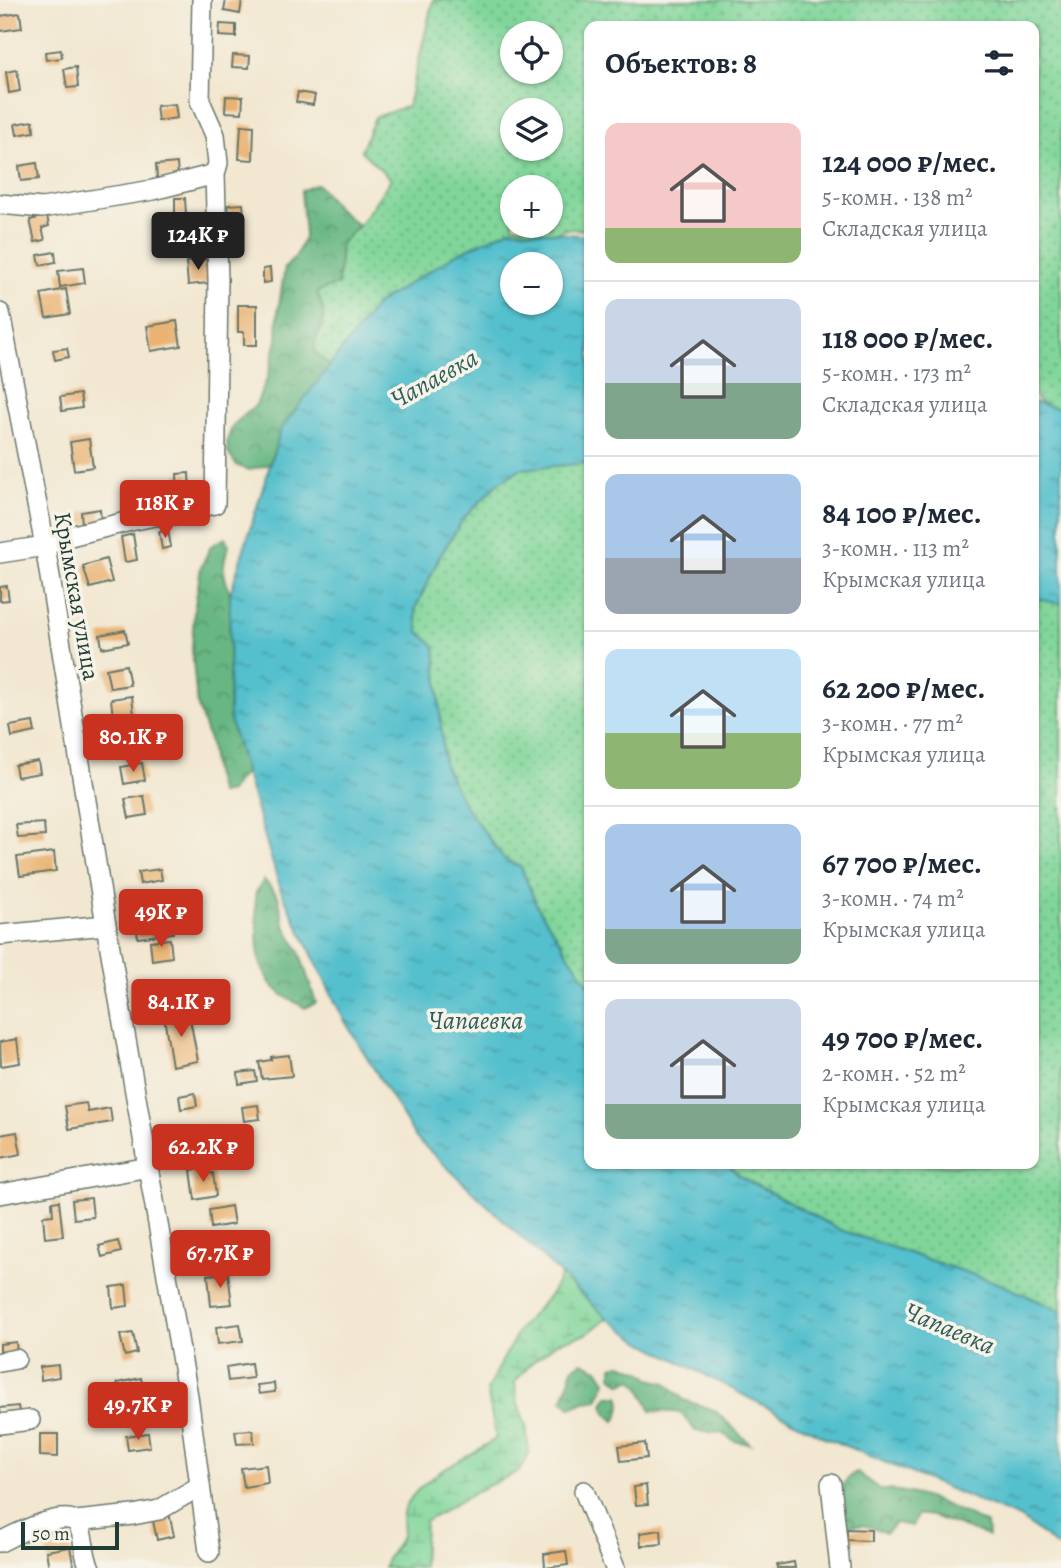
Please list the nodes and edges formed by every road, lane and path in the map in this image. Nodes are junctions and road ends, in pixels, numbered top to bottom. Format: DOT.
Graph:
graph roads {
  1 [pos="202,0"];
  2 [pos="215,174"];
  3 [pos="0,204"];
  4 [pos="0,313"];
  5 [pos="45,546"];
  6 [pos="0,553"];
  7 [pos="106,925"];
  8 [pos="0,935"];
  9 [pos="149,1167"];
  10 [pos="0,1194"];
  11 [pos="30,1420"];
  12 [pos="0,1424"];
  13 [pos="831,1485"];
  14 [pos="200,1486"];
  15 [pos="584,1491"];
  16 [pos="76,1521"];
  17 [pos="0,1542"];
  18 [pos="209,1552"];
  19 [pos="90,1568"];
  20 [pos="615,1568"];
  21 [pos="840,1568"];
  1 -- 2 [label="street"];
  2 -- 3 [label="street"];
  2 -- 5 [label="street"];
  4 -- 5 [label="street, Крымская улица"];
  5 -- 6 [label="street"];
  5 -- 7 [label="street, Крымская улица"];
  7 -- 8 [label="street"];
  7 -- 9 [label="street, Крымская улица"];
  9 -- 10 [label="street"];
  9 -- 14 [label="street, Крымская улица"];
  11 -- 12 [label="street"];
  13 -- 21 [label="street"];
  14 -- 16 [label="street"];
  14 -- 18 [label="street, Крымская улица"];
  15 -- 20 [label="street"];
  16 -- 17 [label="street"];
  16 -- 19 [label="street"];
}
